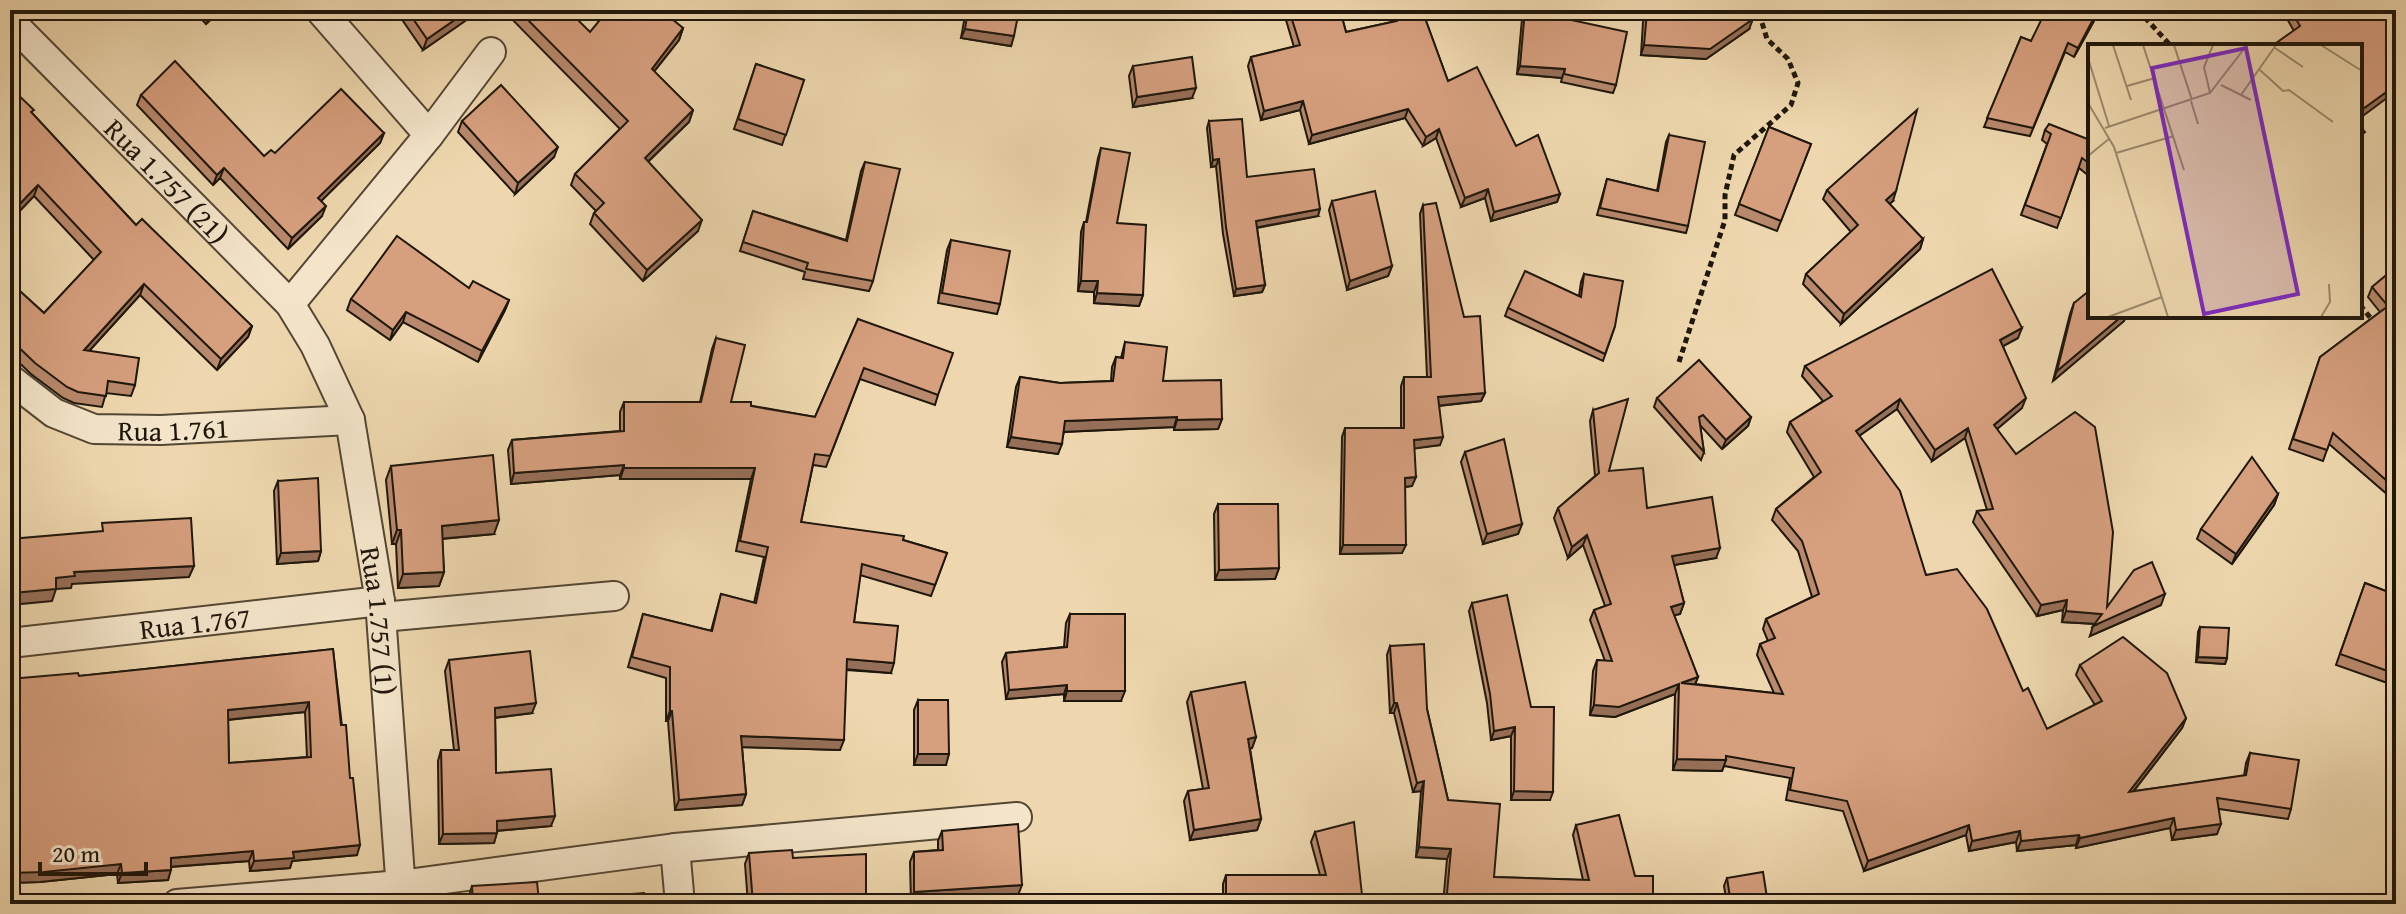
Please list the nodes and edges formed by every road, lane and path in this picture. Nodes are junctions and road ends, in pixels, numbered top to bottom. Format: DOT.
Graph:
graph roads {
  1 [pos="320,10"];
  2 [pos="1761,10"];
  3 [pos="2138,10"];
  4 [pos="10,21"];
  5 [pos="2169,44"];
  6 [pos="491,52"];
  7 [pos="429,135"];
  8 [pos="290,304"];
  9 [pos="2362,308"];
  10 [pos="2378,328"];
  11 [pos="315,345"];
  12 [pos="1679,362"];
  13 [pos="10,379"];
  14 [pos="350,420"];
  15 [pos="614,596"];
  16 [pos="381,609"];
  17 [pos="10,643"];
  18 [pos="1017,817"];
  19 [pos="675,848"];
  20 [pos="401,894"];
  21 [pos="177,904"];
  22 [pos="680,904"];
  1 -- 7 [label="street"];
  2 -- 12 [label="path"];
  3 -- 5 [label="path"];
  4 -- 8 [label="street, Rua 1.757 (21)"];
  6 -- 7 [label="street"];
  7 -- 8 [label="street"];
  8 -- 11 [label="street, Rua 1.757 (21)"];
  9 -- 10 [label="path"];
  11 -- 14 [label="street, Rua 1.757 (1)"];
  13 -- 14 [label="street, Rua 1.761"];
  14 -- 16 [label="street, Rua 1.757 (1)"];
  15 -- 16 [label="street, Rua 1.767"];
  16 -- 17 [label="street, Rua 1.767"];
  16 -- 20 [label="street, Rua 1.757 (1)"];
  18 -- 19 [label="street"];
  19 -- 20 [label="street"];
  19 -- 22 [label="street"];
  20 -- 21 [label="street"];
}
